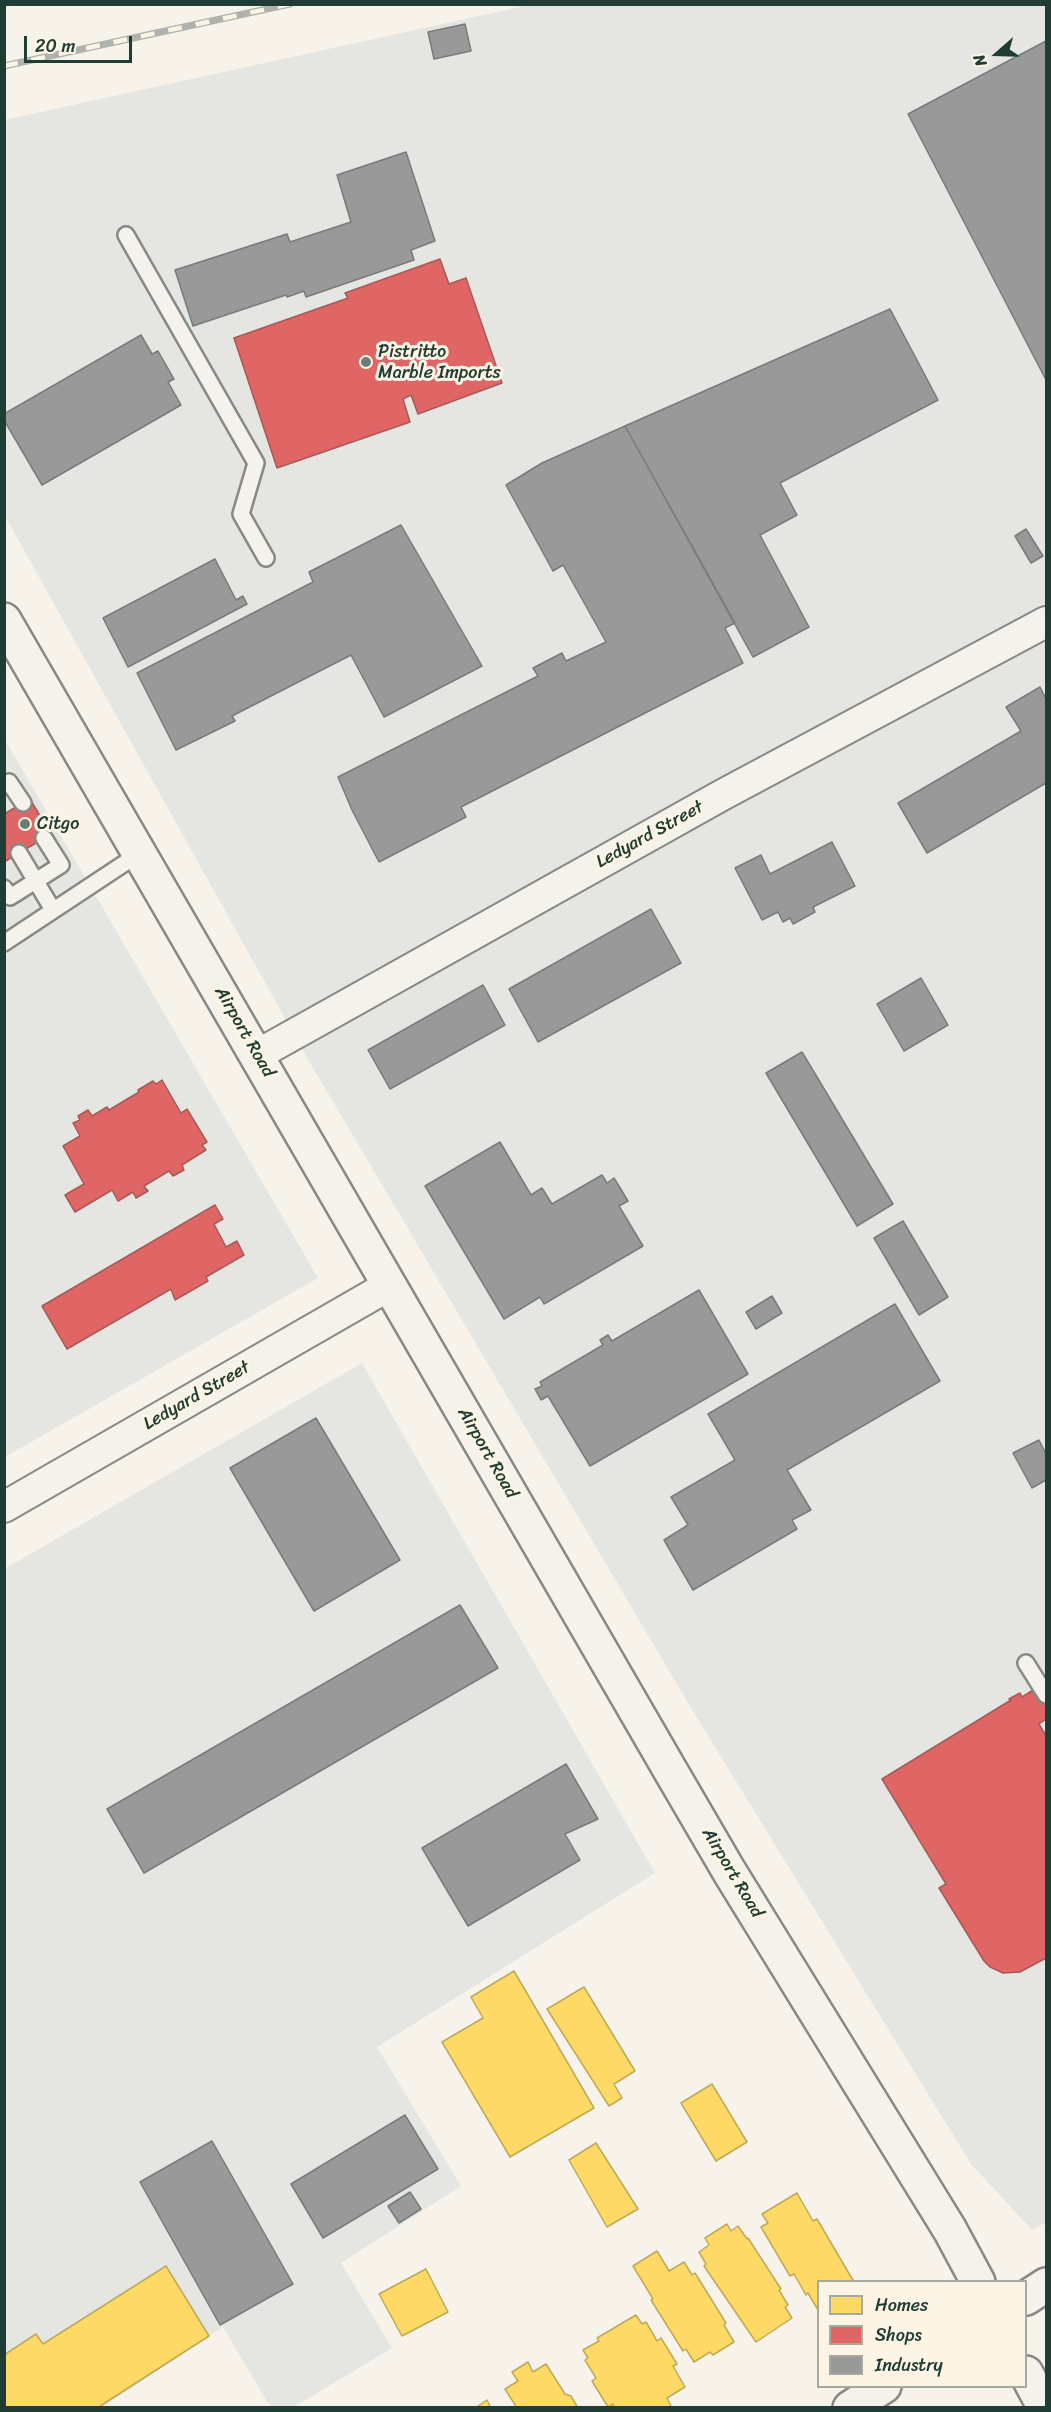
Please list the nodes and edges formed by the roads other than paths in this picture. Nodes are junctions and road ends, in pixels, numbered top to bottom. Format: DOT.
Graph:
graph roads {
  1 [pos="126,236"];
  2 [pos="266,558"];
  3 [pos="4,620"];
  4 [pos="1047,622"];
  5 [pos="4,785"];
  6 [pos="23,803"];
  7 [pos="44,838"];
  8 [pos="19,853"];
  9 [pos="140,853"];
  10 [pos="35,881"];
  11 [pos="4,888"];
  12 [pos="53,910"];
  13 [pos="4,943"];
  14 [pos="257,1055"];
  15 [pos="390,1285"];
  16 [pos="4,1507"];
  17 [pos="1026,1663"];
  18 [pos="1047,1695"];
  19 [pos="977,2280"];
  20 [pos="1047,2285"];
  21 [pos="1027,2297"];
  22 [pos="1027,2375"];
  23 [pos="881,2388"];
  24 [pos="1045,2407"];
  25 [pos="850,2408"];
  1 -- 2 [label="lane"];
  3 -- 9 [label="main road, Airport Road"];
  4 -- 14 [label="street, Ledyard Street"];
  5 -- 6 [label="lane"];
  7 -- 10 [label="lane"];
  8 -- 10 [label="lane"];
  9 -- 12 [label="lane"];
  9 -- 14 [label="main road, Airport Road"];
  10 -- 11 [label="lane"];
  10 -- 12 [label="lane"];
  12 -- 13 [label="lane"];
  14 -- 15 [label="main road, Airport Road"];
  15 -- 16 [label="street, Ledyard Street"];
  15 -- 19 [label="main road, Airport Road"];
  17 -- 18 [label="lane"];
  20 -- 21 [label="main road"];
  22 -- 24 [label="main road"];
  23 -- 25 [label="main road"];
}
